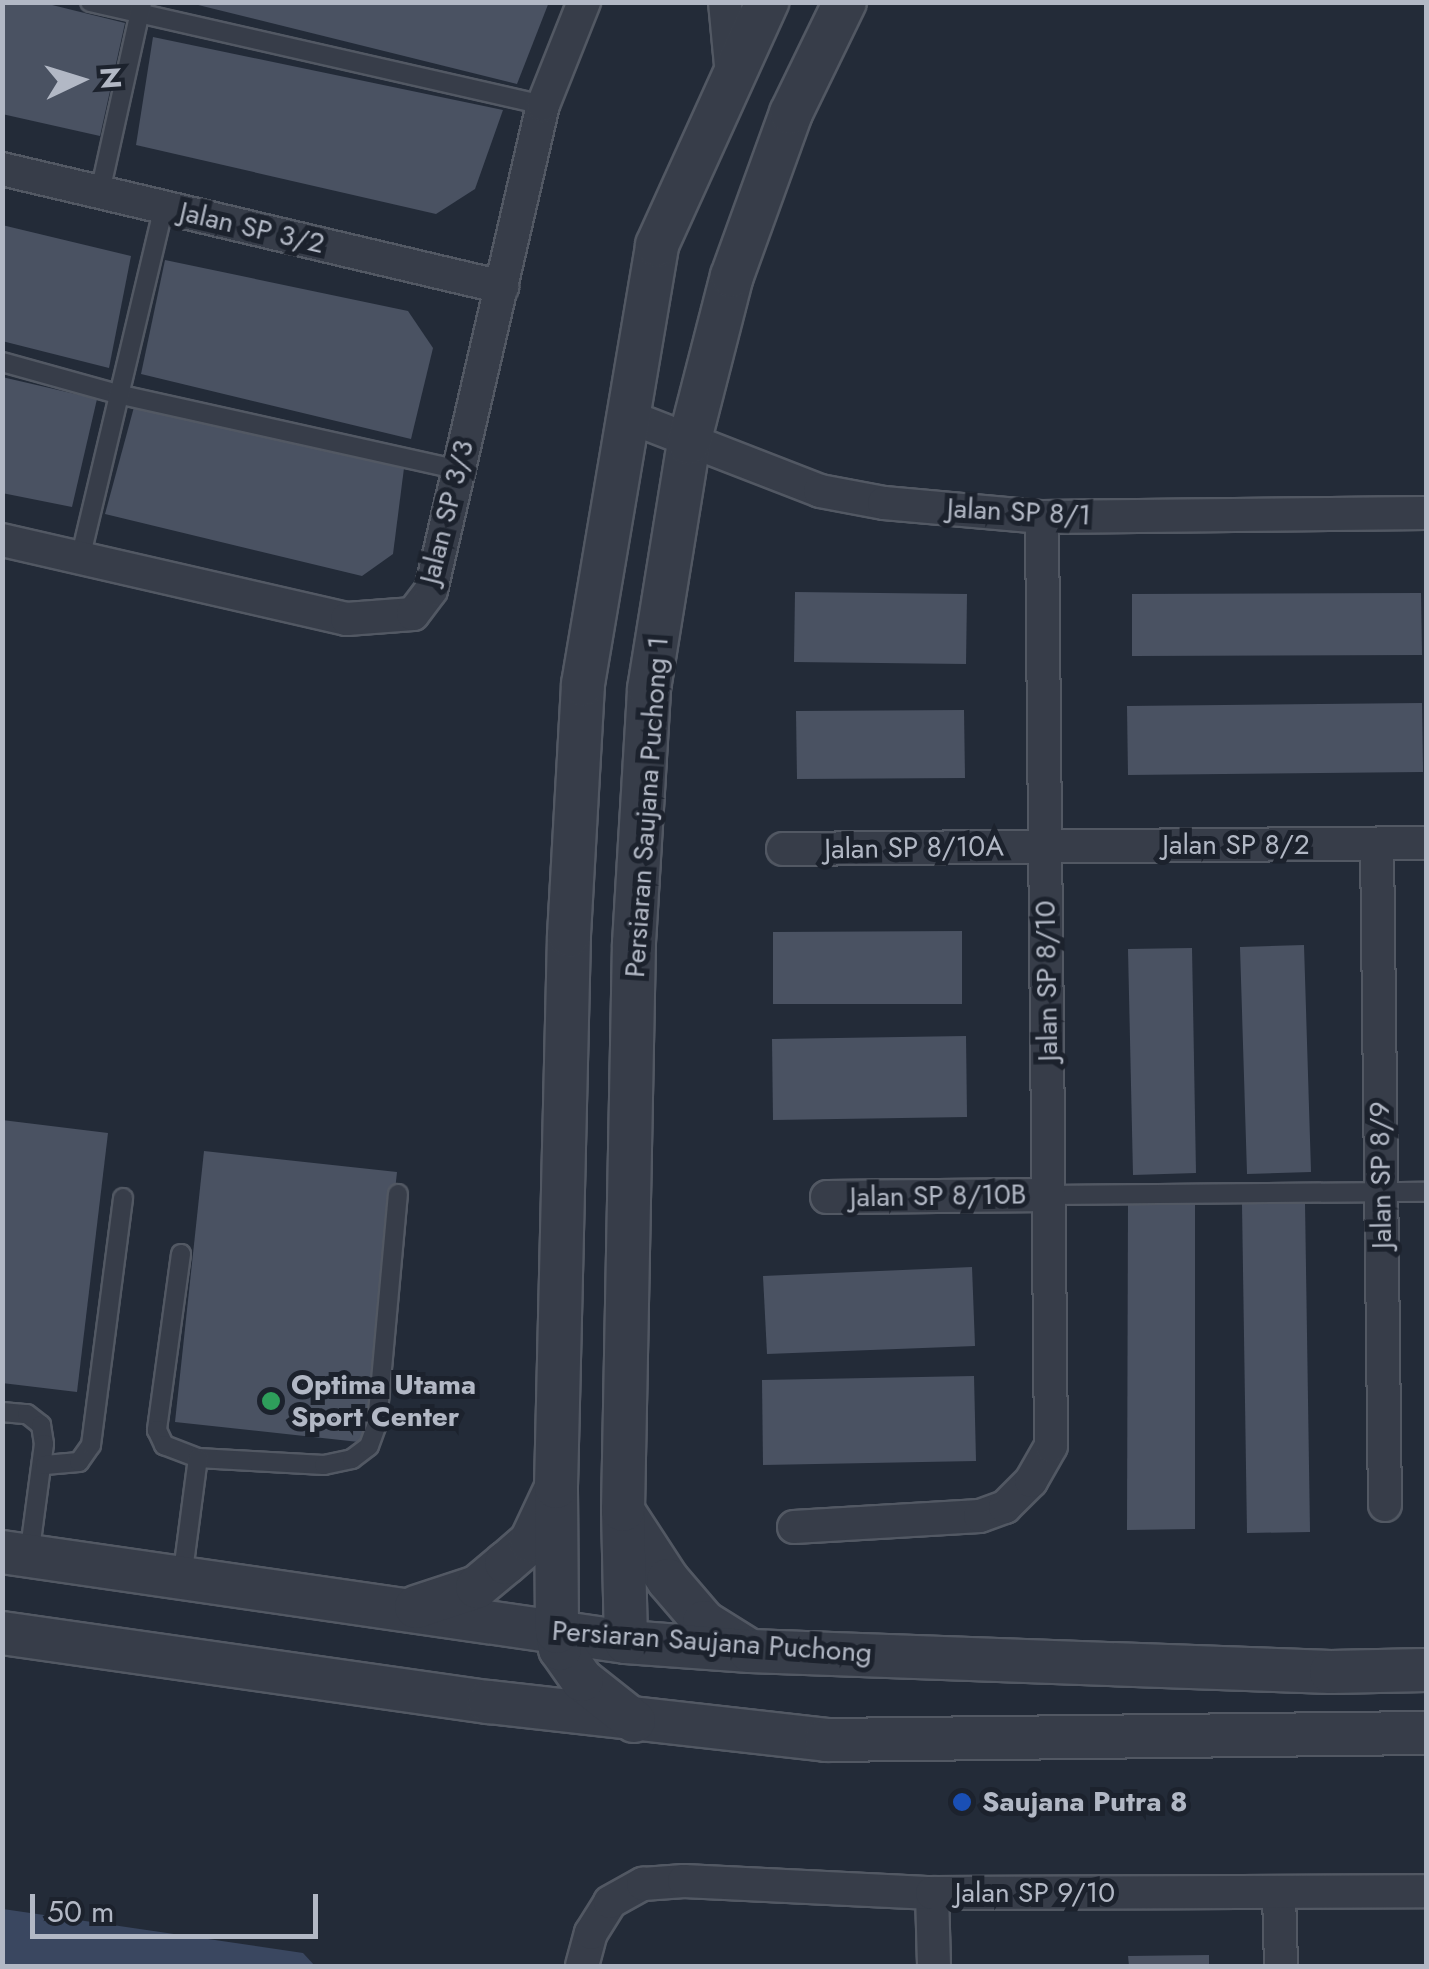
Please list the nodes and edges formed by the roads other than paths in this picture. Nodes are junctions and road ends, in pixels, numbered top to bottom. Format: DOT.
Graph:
graph roads {
  1 [pos="90,2"];
  2 [pos="584,2"];
  3 [pos="725,2"];
  4 [pos="768,2"];
  5 [pos="845,2"];
  6 [pos="141,9"];
  7 [pos="732,76"];
  8 [pos="543,105"];
  9 [pos="2,169"];
  10 [pos="100,192"];
  11 [pos="164,207"];
  12 [pos="502,287"];
  13 [pos="2,362"];
  14 [pos="118,394"];
  15 [pos="627,416"];
  16 [pos="689,443"];
  17 [pos="459,470"];
  18 [pos="1426,512"];
  19 [pos="1042,516"];
  20 [pos="2,540"];
  21 [pos="80,559"];
  22 [pos="1426,843"];
  23 [pos="1377,844"];
  24 [pos="1045,846"];
  25 [pos="783,850"];
  26 [pos="1381,1192"];
  27 [pos="1426,1192"];
  28 [pos="398,1194"];
  29 [pos="1049,1195"];
  30 [pos="827,1197"];
  31 [pos="123,1198"];
  32 [pos="181,1254"];
  33 [pos="2,1412"];
  34 [pos="198,1458"];
  35 [pos="45,1465"];
  36 [pos="556,1487"];
  37 [pos="1384,1505"];
  38 [pos="623,1510"];
  39 [pos="794,1527"];
  40 [pos="16,1554"];
  41 [pos="182,1579"];
  42 [pos="411,1609"];
  43 [pos="2,1632"];
  44 [pos="558,1632"];
  45 [pos="626,1642"];
  46 [pos="750,1651"];
  47 [pos="1426,1670"];
  48 [pos="582,1680"];
  49 [pos="489,1702"];
  50 [pos="634,1721"];
  51 [pos="1426,1733"];
  52 [pos="1426,1891"];
  53 [pos="932,1893"];
  54 [pos="1279,1894"];
  55 [pos="582,1966"];
  56 [pos="934,1966"];
  57 [pos="1281,1966"];
  1 -- 6 [label="lane"];
  2 -- 8 [label="street, Jalan SP 3/3"];
  3 -- 7 [label="street"];
  4 -- 7 [label="street"];
  5 -- 16 [label="street, Persiaran Saujana Puchong 1"];
  6 -- 8 [label="lane"];
  6 -- 10 [label="lane"];
  7 -- 15 [label="street"];
  8 -- 12 [label="street, Jalan SP 3/3"];
  9 -- 10 [label="street, Jalan SP 3/2"];
  10 -- 11 [label="street, Jalan SP 3/2"];
  11 -- 12 [label="street, Jalan SP 3/2"];
  11 -- 14 [label="lane"];
  12 -- 17 [label="street, Jalan SP 3/3"];
  13 -- 14 [label="lane"];
  14 -- 17 [label="lane"];
  14 -- 21 [label="lane"];
  15 -- 16 [label="street, Jalan SP 8/1"];
  15 -- 36 [label="street"];
  16 -- 19 [label="street, Jalan SP 8/1"];
  16 -- 38 [label="street, Persiaran Saujana Puchong 1"];
  17 -- 21 [label="street, Jalan SP 3/3"];
  18 -- 19 [label="street, Jalan SP 8/1"];
  19 -- 24 [label="street, Jalan SP 8/10"];
  20 -- 21 [label="street, Jalan SP 3/3"];
  22 -- 23 [label="street, Jalan SP 8/2"];
  23 -- 24 [label="street, Jalan SP 8/2"];
  23 -- 26 [label="street, Jalan SP 8/9"];
  24 -- 25 [label="street, Jalan SP 8/10A"];
  24 -- 29 [label="street, Jalan SP 8/10"];
  26 -- 27 [label="lane"];
  26 -- 29 [label="lane"];
  26 -- 37 [label="street, Jalan SP 8/9"];
  28 -- 34 [label="lane"];
  29 -- 30 [label="street, Jalan SP 8/10B"];
  29 -- 39 [label="street, Jalan SP 8/10"];
  31 -- 35 [label="lane"];
  32 -- 34 [label="lane"];
  33 -- 35 [label="lane"];
  34 -- 41 [label="lane"];
  35 -- 40 [label="lane"];
  36 -- 42 [label="street"];
  36 -- 44 [label="street"];
  38 -- 45 [label="street, Persiaran Saujana Puchong 1"];
  38 -- 46 [label="street"];
  40 -- 41 [label="street, Persiaran Saujana Puchong"];
  41 -- 42 [label="street, Persiaran Saujana Puchong"];
  42 -- 44 [label="street, Persiaran Saujana Puchong"];
  43 -- 49 [label="street"];
  44 -- 45 [label="street, Persiaran Saujana Puchong"];
  44 -- 48 [label="street"];
  45 -- 46 [label="street, Persiaran Saujana Puchong"];
  45 -- 48 [label="street"];
  46 -- 47 [label="street, Persiaran Saujana Puchong"];
  48 -- 49 [label="street"];
  48 -- 50 [label="street"];
  49 -- 50 [label="street"];
  50 -- 51 [label="street"];
  52 -- 54 [label="street, Jalan SP 9/10"];
  53 -- 54 [label="street, Jalan SP 9/10"];
  53 -- 55 [label="street, Jalan SP 9/10"];
  53 -- 56 [label="street"];
  54 -- 57 [label="street"];
}
